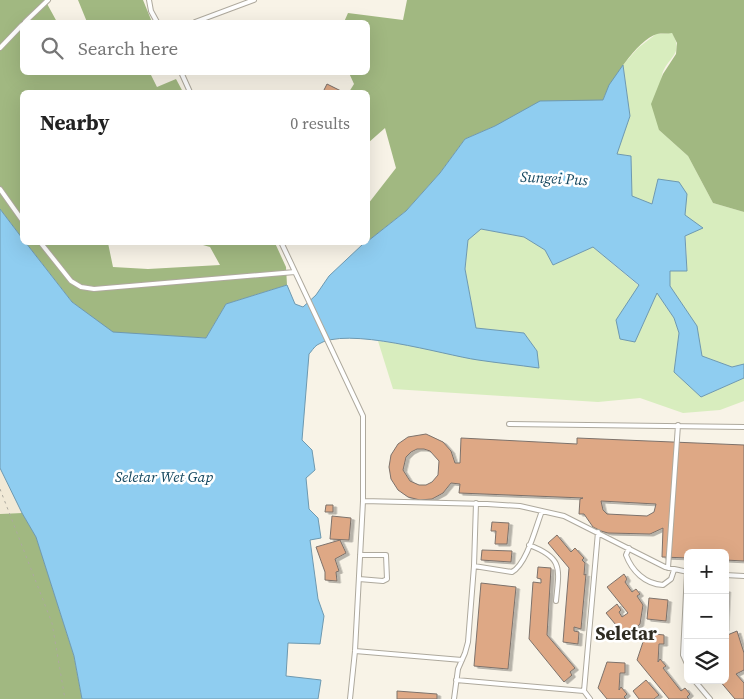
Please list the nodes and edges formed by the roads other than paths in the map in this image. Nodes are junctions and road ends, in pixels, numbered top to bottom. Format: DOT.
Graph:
graph roads {
  1 [pos="48,0"];
  2 [pos="149,0"];
  3 [pos="254,0"];
  4 [pos="27,20"];
  5 [pos="156,20"];
  6 [pos="199,20"];
  7 [pos="20,27"];
  8 [pos="0,48"];
  9 [pos="182,75"];
  10 [pos="189,90"];
  11 [pos="0,189"];
  12 [pos="20,217"];
  13 [pos="42,245"];
  14 [pos="282,245"];
  15 [pos="295,272"];
  16 [pos="509,424"];
  17 [pos="678,425"];
  18 [pos="744,427"];
  19 [pos="363,500"];
  20 [pos="476,503"];
  21 [pos="542,511"];
  22 [pos="598,532"];
  23 [pos="529,545"];
  24 [pos="629,548"];
  25 [pos="360,555"];
  26 [pos="474,566"];
  27 [pos="668,568"];
  28 [pos="674,570"];
  29 [pos="684,571"];
  30 [pos="729,575"];
  31 [pos="744,576"];
  32 [pos="359,580"];
  33 [pos="687,594"];
  34 [pos="556,601"];
  35 [pos="355,650"];
  36 [pos="684,657"];
  37 [pos="462,660"];
  38 [pos="456,680"];
  39 [pos="697,684"];
  40 [pos="584,691"];
  41 [pos="350,699"];
  42 [pos="454,699"];
  43 [pos="590,699"];
  44 [pos="710,699"];
  1 -- 4 [label="lane"];
  2 -- 5 [label="lane"];
  3 -- 6 [label="lane"];
  7 -- 8 [label="lane"];
  9 -- 10 [label="lane"];
  11 -- 12 [label="lane"];
  13 -- 15 [label="lane"];
  14 -- 15 [label="lane"];
  15 -- 19 [label="lane"];
  16 -- 17 [label="lane"];
  17 -- 18 [label="lane"];
  17 -- 27 [label="lane"];
  19 -- 20 [label="lane"];
  19 -- 25 [label="lane"];
  20 -- 21 [label="lane"];
  20 -- 26 [label="lane"];
  21 -- 22 [label="lane"];
  21 -- 23 [label="lane"];
  22 -- 24 [label="lane"];
  22 -- 40 [label="lane"];
  23 -- 26 [label="lane"];
  23 -- 34 [label="lane"];
  24 -- 27 [label="lane"];
  24 -- 28 [label="lane"];
  25 -- 32 [label="lane"];
  25 -- 32 [label="lane"];
  26 -- 37 [label="lane"];
  27 -- 28 [label="lane"];
  28 -- 29 [label="lane"];
  30 -- 31 [label="lane"];
  32 -- 35 [label="lane"];
  33 -- 36 [label="lane"];
  35 -- 37 [label="lane"];
  35 -- 41 [label="lane"];
  37 -- 38 [label="lane"];
  38 -- 40 [label="lane"];
  38 -- 42 [label="lane"];
  39 -- 44 [label="lane"];
  40 -- 43 [label="lane"];
}
